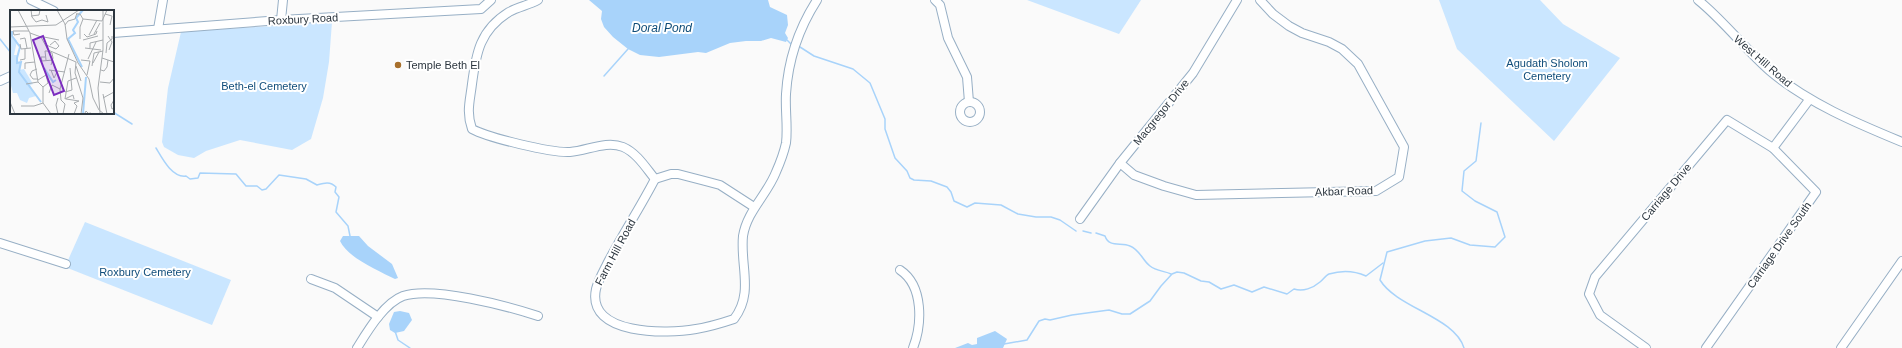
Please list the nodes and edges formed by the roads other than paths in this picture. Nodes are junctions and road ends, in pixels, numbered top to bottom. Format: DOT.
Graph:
graph roads {
  1 [pos="30,0"];
  2 [pos="163,0"];
  3 [pos="282,0"];
  4 [pos="490,0"];
  5 [pos="538,0"];
  6 [pos="817,0"];
  7 [pos="935,0"];
  8 [pos="1237,0"];
  9 [pos="1260,0"];
  10 [pos="1701,1"];
  11 [pos="52,10"];
  12 [pos="281,20"];
  13 [pos="158,28"];
  14 [pos="114,33"];
  15 [pos="10,76"];
  16 [pos="0,81"];
  17 [pos="1809,100"];
  18 [pos="969,102"];
  19 [pos="1902,142"];
  20 [pos="1773,148"];
  21 [pos="1120,163"];
  22 [pos="655,179"];
  23 [pos="754,208"];
  24 [pos="1080,219"];
  25 [pos="0,243"];
  26 [pos="1902,261"];
  27 [pos="66,264"];
  28 [pos="900,270"];
  29 [pos="311,279"];
  30 [pos="538,316"];
  31 [pos="378,317"];
  32 [pos="356,348"];
  33 [pos="913,348"];
  34 [pos="1646,348"];
  35 [pos="1706,348"];
  36 [pos="1841,348"];
  1 -- 11 [label="street"];
  2 -- 13 [label="street"];
  3 -- 12 [label="street"];
  4 -- 12 [label="street, Roxbury Road"];
  5 -- 22 [label="street"];
  6 -- 23 [label="street, Farm Hill Road"];
  7 -- 18 [label="street"];
  8 -- 21 [label="street, Macgregor Drive"];
  9 -- 21 [label="street, Akbar Road"];
  10 -- 17 [label="street, West Hill Road"];
  12 -- 13 [label="street, Roxbury Road"];
  13 -- 14 [label="street, Roxbury Road"];
  15 -- 16 [label="street"];
  17 -- 19 [label="street, West Hill Road"];
  17 -- 20 [label="street"];
  20 -- 34 [label="street, Carriage Drive"];
  20 -- 35 [label="street, Carriage Drive South"];
  21 -- 24 [label="street, Macgregor Drive"];
  22 -- 23 [label="street"];
  22 -- 23 [label="street, Farm Hill Road"];
  25 -- 27 [label="street"];
  26 -- 36 [label="street"];
  28 -- 33 [label="street"];
  29 -- 31 [label="street"];
  30 -- 31 [label="street"];
  31 -- 32 [label="street"];
}
